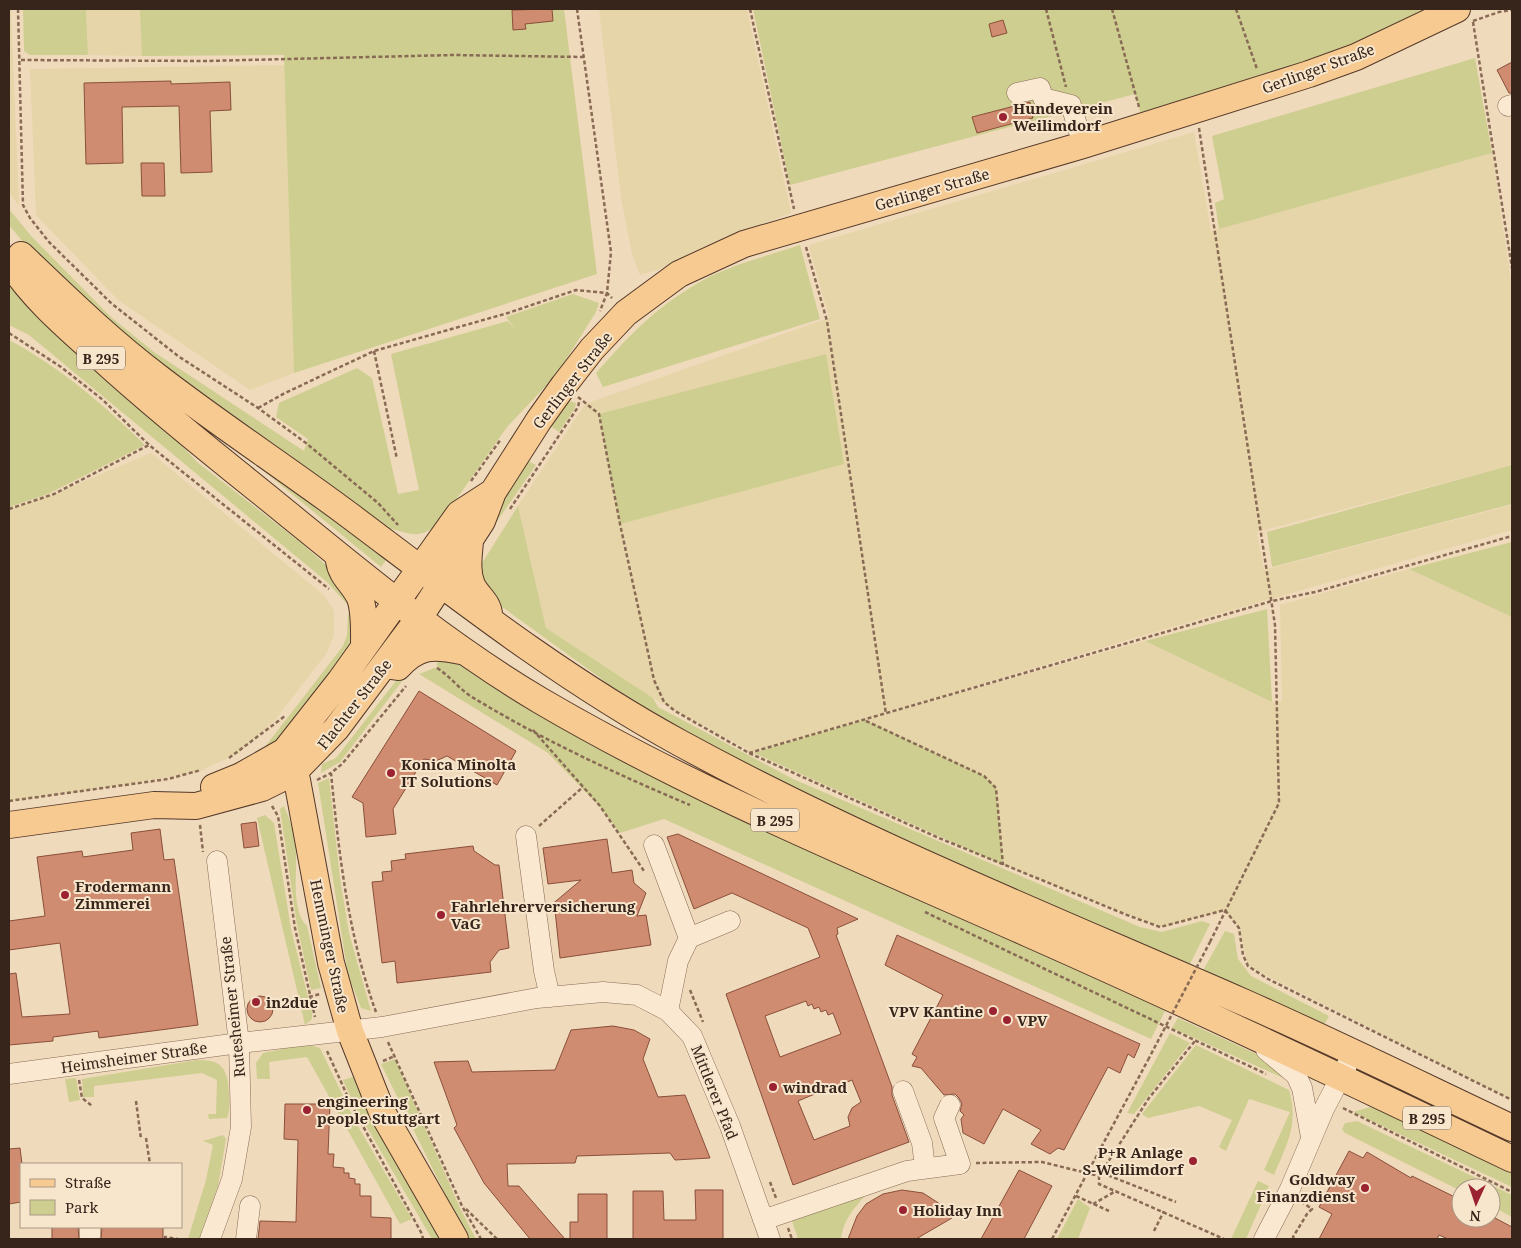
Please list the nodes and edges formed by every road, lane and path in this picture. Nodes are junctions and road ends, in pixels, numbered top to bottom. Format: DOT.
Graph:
graph roads {
  1 [pos="18,9"];
  2 [pos="577,9"];
  3 [pos="750,9"];
  4 [pos="1046,9"];
  5 [pos="1112,9"];
  6 [pos="1236,9"];
  7 [pos="1498,10"];
  8 [pos="1512,10"];
  9 [pos="1466,18"];
  10 [pos="584,57"];
  11 [pos="21,60"];
  12 [pos="1263,88"];
  13 [pos="1017,93"];
  14 [pos="1071,105"];
  15 [pos="1144,125"];
  16 [pos="1190,129"];
  17 [pos="1083,145"];
  18 [pos="800,226"];
  19 [pos="9,245"];
  20 [pos="1511,252"];
  21 [pos="9,261"];
  22 [pos="1512,268"];
  23 [pos="607,293"];
  24 [pos="626,313"];
  25 [pos="9,333"];
  26 [pos="374,351"];
  27 [pos="575,393"];
  28 [pos="258,408"];
  29 [pos="149,444"];
  30 [pos="397,459"];
  31 [pos="501,501"];
  32 [pos="9,509"];
  33 [pos="401,530"];
  34 [pos="1512,536"];
  35 [pos="470,540"];
  36 [pos="338,554"];
  37 [pos="418,568"];
  38 [pos="441,585"];
  39 [pos="334,594"];
  40 [pos="397,601"];
  41 [pos="1272,601"];
  42 [pos="419,618"];
  43 [pos="490,622"];
  44 [pos="364,646"];
  45 [pos="461,650"];
  46 [pos="384,666"];
  47 [pos="411,680"];
  48 [pos="287,714"];
  49 [pos="886,714"];
  50 [pos="865,720"];
  51 [pos="749,753"];
  52 [pos="227,759"];
  53 [pos="290,761"];
  54 [pos="206,769"];
  55 [pos="583,788"];
  56 [pos="9,801"];
  57 [pos="270,804"];
  58 [pos="199,822"];
  59 [pos="9,824"];
  60 [pos="526,836"];
  61 [pos="654,845"];
  62 [pos="217,861"];
  63 [pos="1003,864"];
  64 [pos="1225,910"];
  65 [pos="730,921"];
  66 [pos="689,938"];
  67 [pos="550,997"];
  68 [pos="668,1011"];
  69 [pos="382,1027"];
  70 [pos="350,1031"];
  71 [pos="1249,1033"];
  72 [pos="320,1034"];
  73 [pos="239,1043"];
  74 [pos="1353,1052"];
  75 [pos="77,1064"];
  76 [pos="9,1074"];
  77 [pos="1273,1077"];
  78 [pos="1341,1077"];
  79 [pos="903,1091"];
  80 [pos="1512,1100"];
  81 [pos="136,1101"];
  82 [pos="950,1105"];
  83 [pos="92,1106"];
  84 [pos="1356,1115"];
  85 [pos="1512,1128"];
  86 [pos="1311,1137"];
  87 [pos="146,1138"];
  88 [pos="141,1139"];
  89 [pos="1512,1159"];
  90 [pos="150,1163"];
  91 [pos="960,1164"];
  92 [pos="925,1168"];
  93 [pos="1087,1173"];
  94 [pos="1102,1173"];
  95 [pos="1099,1176"];
  96 [pos="1116,1191"];
  97 [pos="1512,1192"];
  98 [pos="1076,1196"];
  99 [pos="1300,1200"];
  100 [pos="1176,1202"];
  101 [pos="1093,1204"];
  102 [pos="250,1206"];
  103 [pos="462,1206"];
  104 [pos="1109,1211"];
  105 [pos="1164,1212"];
  106 [pos="763,1220"];
  107 [pos="1154,1232"];
  108 [pos="165,1239"];
  109 [pos="178,1239"];
  110 [pos="210,1239"];
  111 [pos="246,1239"];
  112 [pos="422,1239"];
  113 [pos="454,1239"];
  114 [pos="481,1239"];
  115 [pos="497,1239"];
  116 [pos="770,1239"];
  117 [pos="1052,1239"];
  118 [pos="1224,1239"];
  119 [pos="1264,1239"];
  120 [pos="1294,1239"];
  1 -- 11 [label="path"];
  2 -- 10 [label="path"];
  3 -- 18 [label="path"];
  4 -- 14 [label="path"];
  5 -- 15 [label="path"];
  6 -- 12 [label="path"];
  7 -- 8 [label="path"];
  7 -- 9 [label="path"];
  9 -- 12 [label="main road, Gerlinger Straße"];
  9 -- 20 [label="path"];
  10 -- 11 [label="path"];
  10 -- 23 [label="path"];
  11 -- 28 [label="path"];
  12 -- 15 [label="main road, Gerlinger Straße"];
  13 -- 14 [label="street"];
  14 -- 17 [label="street"];
  15 -- 17 [label="main road, Gerlinger Straße"];
  16 -- 41 [label="path"];
  17 -- 18 [label="main road, Gerlinger Straße"];
  18 -- 24 [label="main road, Gerlinger Straße"];
  18 -- 49 [label="path"];
  19 -- 37 [label="main road, B 295"];
  20 -- 22 [label="path"];
  21 -- 36 [label="main road, B 295"];
  23 -- 24 [label="path"];
  23 -- 26 [label="path"];
  24 -- 27 [label="main road, Gerlinger Straße"];
  25 -- 29 [label="path"];
  26 -- 28 [label="path"];
  26 -- 30 [label="path"];
  27 -- 31 [label="main road, Gerlinger Straße"];
  27 -- 31 [label="path"];
  27 -- 51 [label="path"];
  28 -- 33 [label="path"];
  29 -- 32 [label="path"];
  29 -- 39 [label="path"];
  31 -- 35 [label="main road, Gerlinger Straße"];
  31 -- 37 [label="main road, Gerlinger Straße"];
  34 -- 41 [label="path"];
  35 -- 38 [label="main road, Gerlinger Straße"];
  35 -- 43 [label="main road"];
  36 -- 40 [label="main road, B 295"];
  36 -- 44 [label="main road"];
  37 -- 38 [label="main road, B 295"];
  37 -- 40 [label="main road, Flachter Straße"];
  38 -- 42 [label="main road, Flachter Straße"];
  38 -- 43 [label="main road, B 295"];
  40 -- 42 [label="main road, B 295"];
  40 -- 44 [label="main road, Flachter Straße"];
  41 -- 49 [label="path"];
  41 -- 64 [label="path"];
  42 -- 45 [label="main road, B 295"];
  42 -- 46 [label="main road, Flachter Straße"];
  43 -- 74 [label="main road, B 295"];
  44 -- 53 [label="main road, Flachter Straße"];
  45 -- 46 [label="main road"];
  45 -- 71 [label="main road, B 295"];
  46 -- 53 [label="main road, Flachter Straße"];
  47 -- 69 [label="path"];
  48 -- 52 [label="path"];
  49 -- 50 [label="path"];
  50 -- 51 [label="path"];
  50 -- 63 [label="path"];
  51 -- 63 [label="path"];
  53 -- 59 [label="main road, Flachter Straße"];
  53 -- 70 [label="main road, Hemminger Straße"];
  54 -- 56 [label="path"];
  55 -- 60 [label="path"];
  57 -- 72 [label="path"];
  58 -- 62 [label="path"];
  60 -- 67 [label="street"];
  61 -- 66 [label="street"];
  62 -- 73 [label="street, Rutesheimer Straße"];
  63 -- 64 [label="path"];
  64 -- 80 [label="path"];
  64 -- 93 [label="path, bridge"];
  65 -- 66 [label="street"];
  66 -- 68 [label="street"];
  67 -- 68 [label="street, Mittlerer Pfad"];
  67 -- 69 [label="street, Mittlerer Pfad"];
  68 -- 106 [label="street, Mittlerer Pfad"];
  69 -- 70 [label="street, Mittlerer Pfad"];
  69 -- 103 [label="path"];
  70 -- 72 [label="street, Heimsheimer Straße"];
  70 -- 113 [label="main road, Hemminger Straße"];
  71 -- 78 [label="main road, B 295"];
  71 -- 86 [label="street"];
  72 -- 73 [label="street, Heimsheimer Straße"];
  72 -- 112 [label="path"];
  73 -- 75 [label="street, Heimsheimer Straße"];
  73 -- 110 [label="street, Rutesheimer Straße"];
  74 -- 78 [label="street"];
  74 -- 85 [label="main road, B 295"];
  75 -- 76 [label="street, Heimsheimer Straße"];
  75 -- 83 [label="path"];
  77 -- 94 [label="path"];
  78 -- 86 [label="street"];
  78 -- 89 [label="main road, B 295"];
  79 -- 92 [label="street"];
  81 -- 88 [label="path"];
  82 -- 91 [label="street"];
  84 -- 97 [label="path"];
  86 -- 119 [label="street"];
  87 -- 90 [label="path"];
  91 -- 92 [label="street"];
  91 -- 93 [label="path"];
  92 -- 106 [label="street"];
  93 -- 95 [label="path"];
  93 -- 98 [label="path"];
  94 -- 95 [label="path"];
  94 -- 100 [label="path"];
  95 -- 96 [label="path"];
  96 -- 101 [label="path"];
  96 -- 105 [label="path"];
  98 -- 101 [label="path"];
  98 -- 117 [label="path"];
  99 -- 120 [label="path"];
  101 -- 104 [label="path"];
  102 -- 111 [label="street"];
  103 -- 114 [label="path"];
  103 -- 115 [label="path"];
  105 -- 107 [label="path"];
  105 -- 118 [label="path"];
  106 -- 116 [label="street, Mittlerer Pfad"];
  108 -- 109 [label="path"];
}
